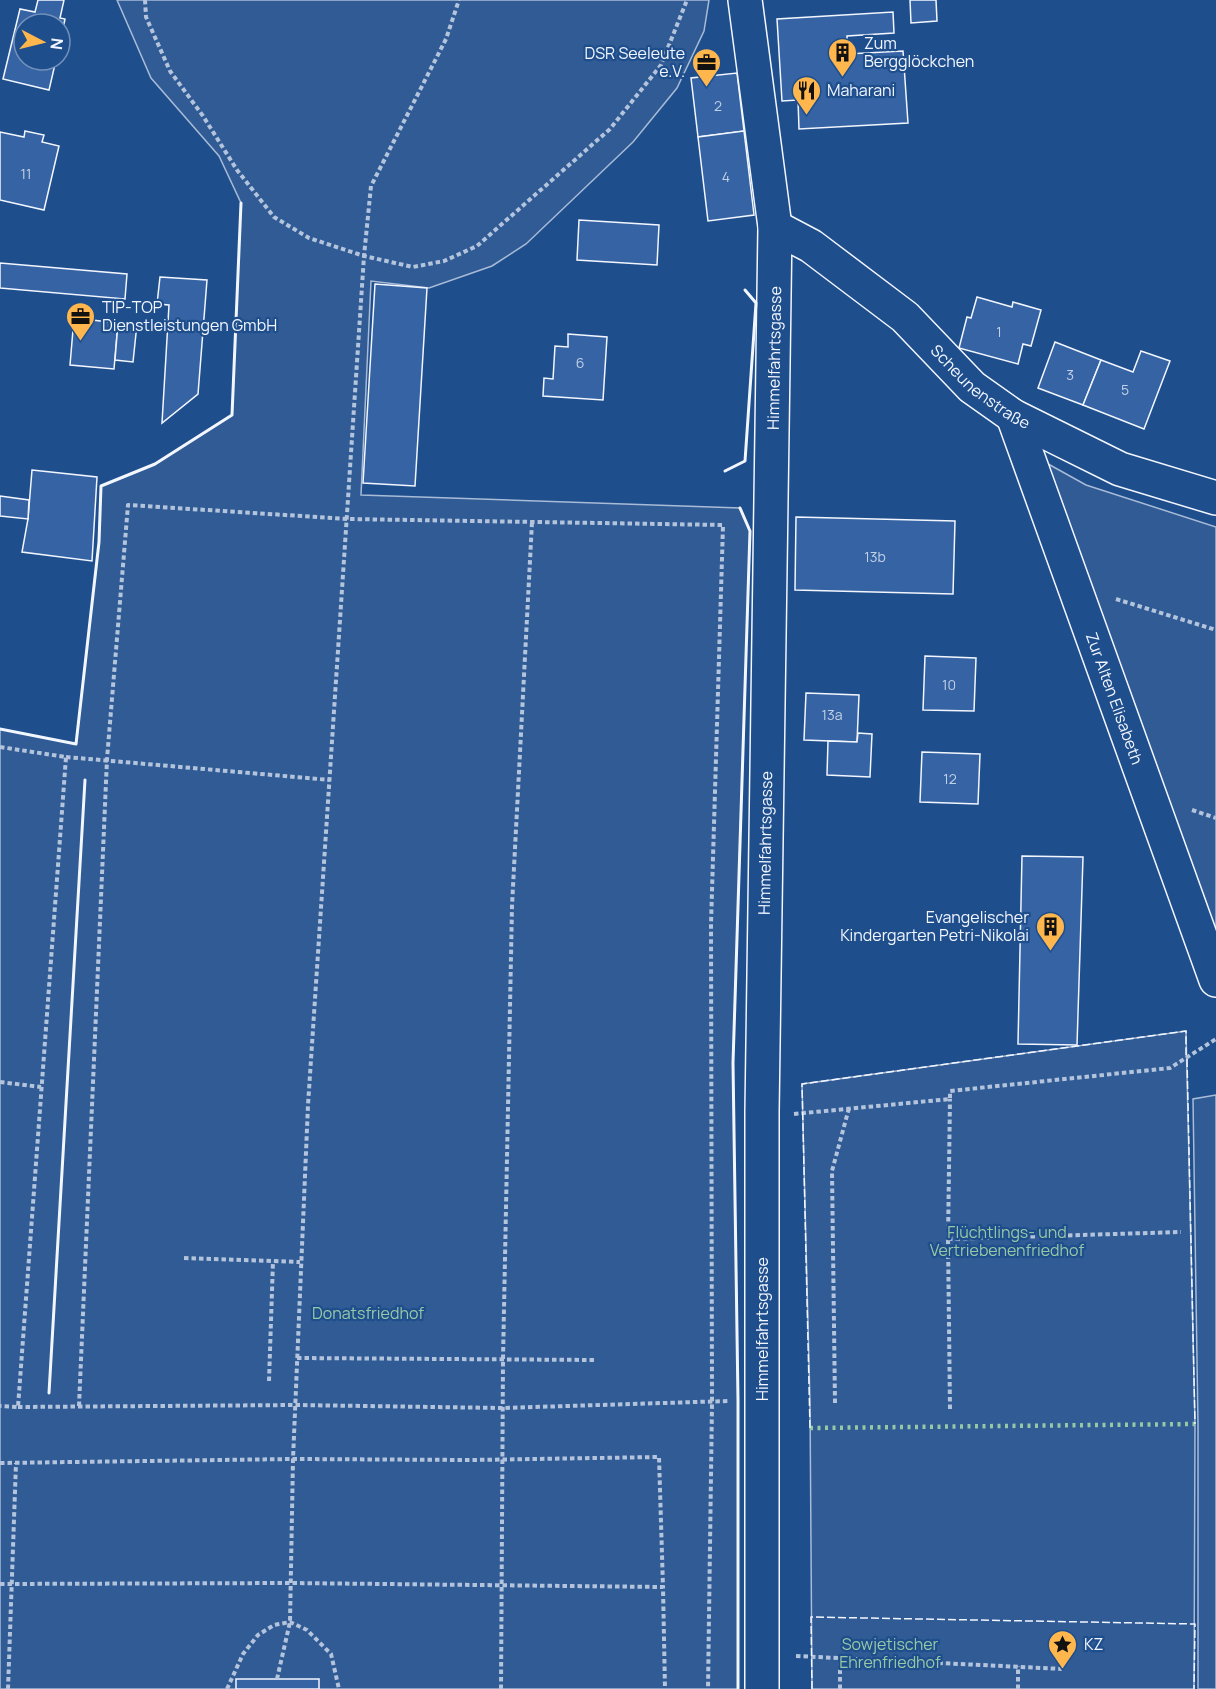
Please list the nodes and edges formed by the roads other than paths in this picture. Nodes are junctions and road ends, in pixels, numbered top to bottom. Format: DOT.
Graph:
graph roads {
  1 [pos="746,0"];
  2 [pos="775,227"];
  3 [pos="1013,416"];
  4 [pos="1216,498"];
  5 [pos="1216,980"];
  6 [pos="762,1689"];
  1 -- 2 [label="street, Himmelfahrtsgasse"];
  2 -- 3 [label="street, Scheunenstraße"];
  2 -- 6 [label="street, Himmelfahrtsgasse"];
  3 -- 4 [label="street, Scheunenstraße"];
  3 -- 5 [label="street, Zur Alten Elisabeth"];
}
